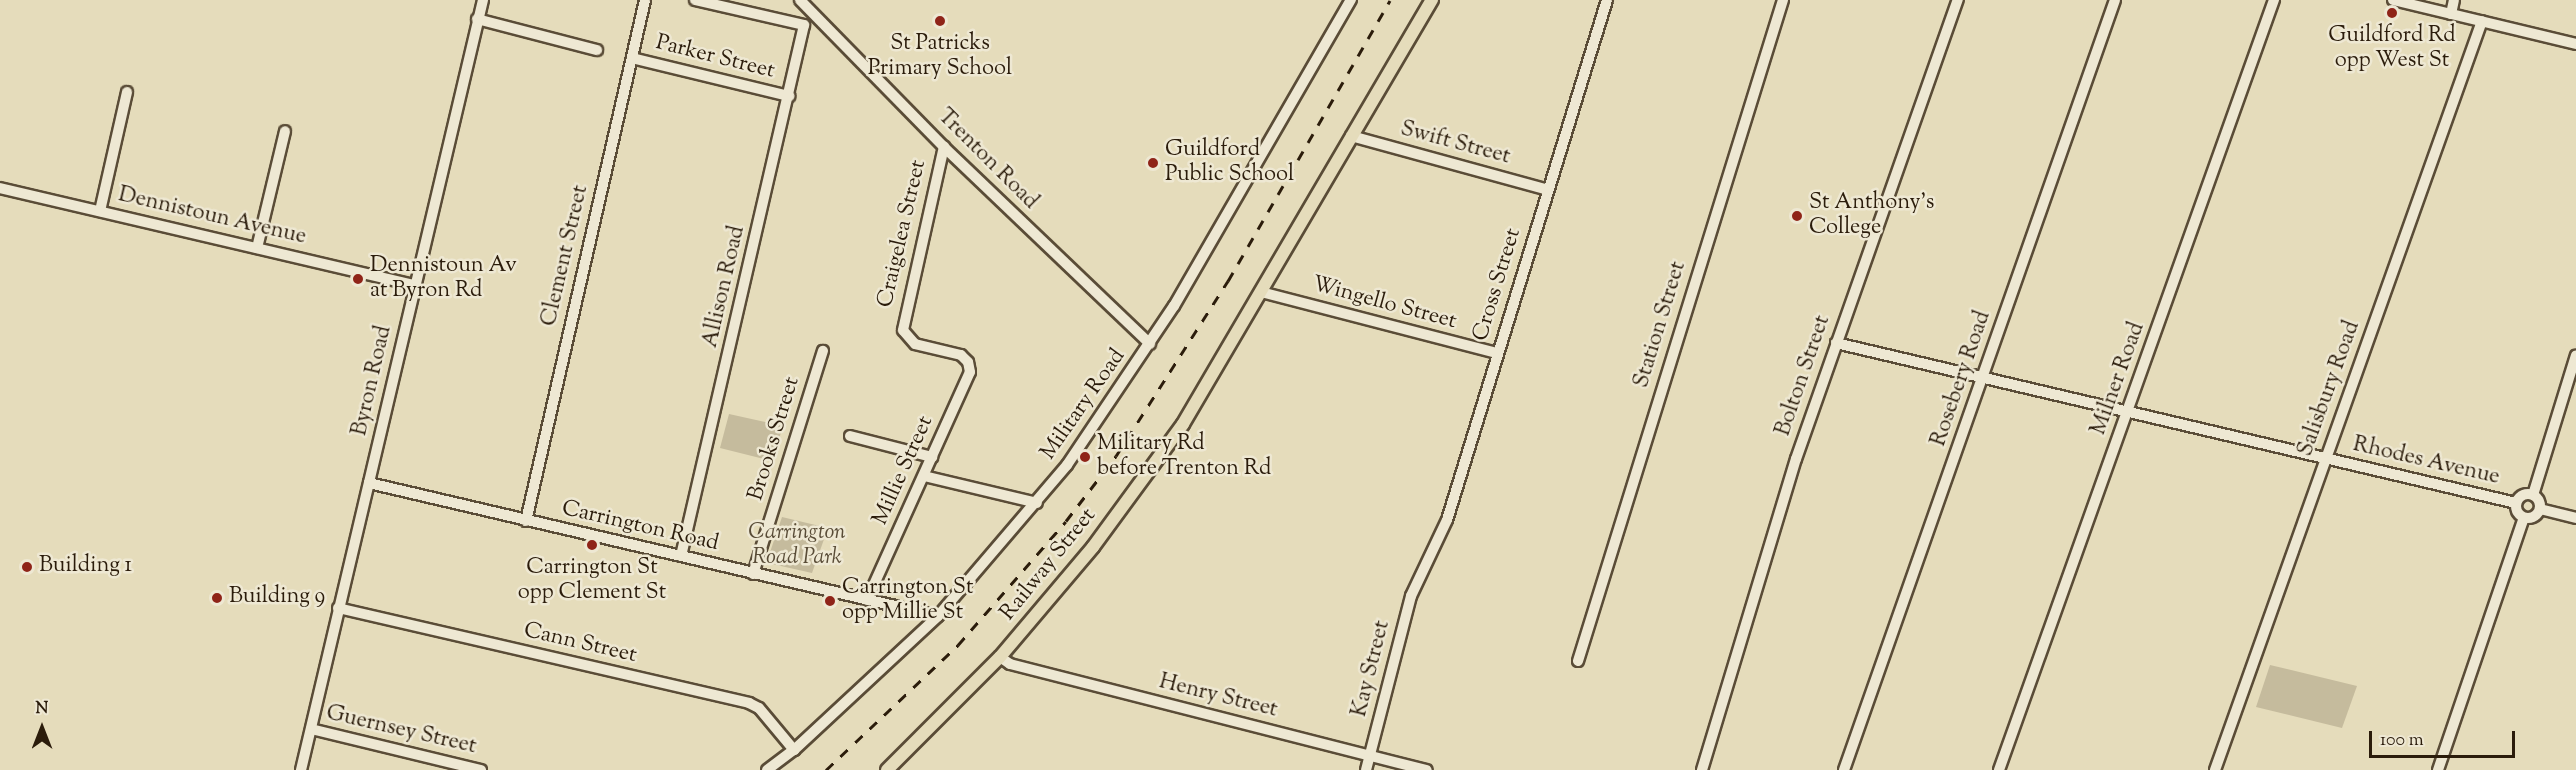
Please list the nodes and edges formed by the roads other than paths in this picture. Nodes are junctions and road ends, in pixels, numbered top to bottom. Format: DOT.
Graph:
graph roads {
  1 [pos="483,0"];
  2 [pos="645,0"];
  3 [pos="695,0"];
  4 [pos="800,0"];
  5 [pos="1351,0"];
  6 [pos="1432,0"];
  7 [pos="1607,0"];
  8 [pos="1783,0"];
  9 [pos="1958,0"];
  10 [pos="2115,0"];
  11 [pos="2274,0"];
  12 [pos="2392,0"];
  13 [pos="2454,0"];
  14 [pos="2451,14"];
  15 [pos="816,17"];
  16 [pos="477,20"];
  17 [pos="2482,21"];
  18 [pos="804,25"];
  19 [pos="2576,44"];
  20 [pos="597,50"];
  21 [pos="632,58"];
  22 [pos="127,92"];
  23 [pos="789,96"];
  24 [pos="285,131"];
  25 [pos="1351,136"];
  26 [pos="944,147"];
  27 [pos="0,188"];
  28 [pos="1548,190"];
  29 [pos="100,211"];
  30 [pos="257,248"];
  31 [pos="416,285"];
  32 [pos="1262,292"];
  33 [pos="1836,343"];
  34 [pos="1150,344"];
  35 [pos="823,351"];
  36 [pos="1497,353"];
  37 [pos="2576,355"];
  38 [pos="965,359"];
  39 [pos="1983,377"];
  40 [pos="2127,411"];
  41 [pos="850,436"];
  42 [pos="932,457"];
  43 [pos="2327,459"];
  44 [pos="924,476"];
  45 [pos="369,483"];
  46 [pos="2533,495"];
  47 [pos="1037,503"];
  48 [pos="2516,503"];
  49 [pos="2540,509"];
  50 [pos="2524,518"];
  51 [pos="2576,518"];
  52 [pos="526,521"];
  53 [pos="681,556"];
  54 [pos="753,573"];
  55 [pos="1419,579"];
  56 [pos="867,600"];
  57 [pos="339,608"];
  58 [pos="938,616"];
  59 [pos="1000,657"];
  60 [pos="1578,661"];
  61 [pos="311,729"];
  62 [pos="794,750"];
  63 [pos="1370,755"];
  64 [pos="301,770"];
  65 [pos="481,770"];
  66 [pos="767,770"];
  67 [pos="887,770"];
  68 [pos="1366,770"];
  69 [pos="1427,770"];
  70 [pos="1702,770"];
  71 [pos="1844,770"];
  72 [pos="1999,770"];
  73 [pos="2215,770"];
  74 [pos="2438,770"];
  1 -- 16 [label="street, Byron Road"];
  2 -- 21 [label="street, Clement Street"];
  3 -- 18 [label="street"];
  4 -- 15 [label="street, Trenton Road"];
  5 -- 34 [label="street, Military Road"];
  6 -- 25 [label="main road, Railway Street"];
  7 -- 28 [label="street, Cross Street"];
  8 -- 60 [label="street, Station Street"];
  9 -- 33 [label="street, Bolton Street"];
  10 -- 39 [label="street, Rosebery Road"];
  11 -- 40 [label="street, Milner Road"];
  12 -- 14 [label="street"];
  13 -- 14 [label="street"];
  14 -- 17 [label="street"];
  15 -- 18 [label="street"];
  15 -- 26 [label="street, Trenton Road"];
  16 -- 20 [label="street"];
  16 -- 31 [label="street, Byron Road"];
  17 -- 19 [label="street"];
  17 -- 43 [label="street, Salisbury Road"];
  18 -- 23 [label="street, Allison Road"];
  21 -- 23 [label="street, Parker Street"];
  21 -- 52 [label="street, Clement Street"];
  22 -- 29 [label="street"];
  23 -- 53 [label="street, Allison Road"];
  24 -- 30 [label="street"];
  25 -- 28 [label="street, Swift Street"];
  25 -- 32 [label="main road, Railway Street"];
  26 -- 34 [label="street, Trenton Road"];
  26 -- 38 [label="street, Craigelea Street"];
  27 -- 29 [label="street, Dennistoun Avenue"];
  28 -- 36 [label="street, Cross Street"];
  29 -- 30 [label="street, Dennistoun Avenue"];
  30 -- 31 [label="street, Dennistoun Avenue"];
  31 -- 45 [label="street, Byron Road"];
  32 -- 36 [label="street, Wingello Street"];
  32 -- 59 [label="main road, Railway Street"];
  33 -- 39 [label="street, Rhodes Avenue"];
  33 -- 70 [label="street, Bolton Street"];
  34 -- 47 [label="street, Military Road"];
  35 -- 54 [label="street, Brooks Street"];
  36 -- 55 [label="street, Cross Street"];
  37 -- 46 [label="street"];
  38 -- 42 [label="street, Millie Street"];
  39 -- 40 [label="street, Rhodes Avenue"];
  39 -- 71 [label="street, Rosebery Road"];
  40 -- 43 [label="street, Rhodes Avenue"];
  40 -- 72 [label="street, Milner Road"];
  41 -- 42 [label="street"];
  42 -- 44 [label="street, Millie Street"];
  43 -- 48 [label="street, Rhodes Avenue"];
  43 -- 73 [label="street, Salisbury Road"];
  44 -- 47 [label="street"];
  44 -- 56 [label="street, Millie Street"];
  45 -- 52 [label="street, Carrington Road"];
  45 -- 57 [label="street, Byron Road"];
  46 -- 48 [label="street"];
  46 -- 49 [label="street"];
  47 -- 58 [label="street, Military Road"];
  48 -- 50 [label="street"];
  49 -- 50 [label="street"];
  49 -- 51 [label="street"];
  50 -- 74 [label="street"];
  52 -- 53 [label="street, Carrington Road"];
  53 -- 54 [label="street, Carrington Road"];
  54 -- 56 [label="street, Carrington Road"];
  55 -- 63 [label="street, Kay Street"];
  56 -- 58 [label="street, Carrington Road"];
  57 -- 61 [label="street, Byron Road"];
  57 -- 62 [label="street, Cann Street"];
  58 -- 62 [label="street, Military Road"];
  59 -- 63 [label="street, Henry Street"];
  59 -- 67 [label="main road, Railway Street"];
  61 -- 64 [label="street, Byron Road"];
  61 -- 65 [label="street, Guernsey Street"];
  62 -- 66 [label="street, Military Road"];
  63 -- 68 [label="street, Kay Street"];
  63 -- 69 [label="street, Henry Street"];
}
